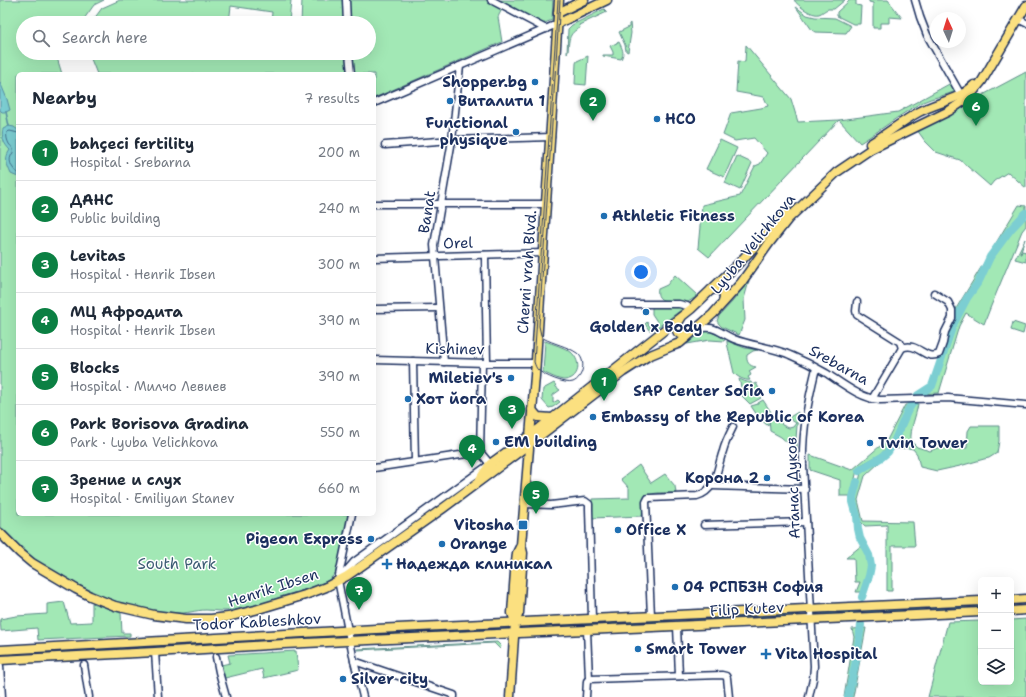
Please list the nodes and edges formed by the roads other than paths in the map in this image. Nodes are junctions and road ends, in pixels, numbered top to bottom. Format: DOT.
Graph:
graph roads {
  1 [pos="346,0"];
  2 [pos="491,0"];
  3 [pos="559,0"];
  4 [pos="584,0"];
  5 [pos="607,0"];
  6 [pos="915,0"];
  7 [pos="1025,0"];
  8 [pos="1026,6"];
  9 [pos="558,13"];
  10 [pos="347,16"];
  11 [pos="1022,21"];
  12 [pos="558,24"];
  13 [pos="546,29"];
  14 [pos="350,60"];
  15 [pos="460,66"];
  16 [pos="351,72"];
  17 [pos="961,95"];
  18 [pos="376,102"];
  19 [pos="945,102"];
  20 [pos="949,111"];
  21 [pos="920,112"];
  22 [pos="925,122"];
  23 [pos="550,137"];
  24 [pos="452,140"];
  25 [pos="385,145"];
  26 [pos="376,204"];
  27 [pos="546,204"];
  28 [pos="441,205"];
  29 [pos="543,253"];
  30 [pos="485,255"];
  31 [pos="435,257"];
  32 [pos="376,258"];
  33 [pos="711,290"];
  34 [pos="934,293"];
  35 [pos="723,302"];
  36 [pos="857,302"];
  37 [pos="625,304"];
  38 [pos="440,308"];
  39 [pos="376,309"];
  40 [pos="691,309"];
  41 [pos="713,314"];
  42 [pos="682,316"];
  43 [pos="716,330"];
  44 [pos="693,332"];
  45 [pos="902,348"];
  46 [pos="376,360"];
  47 [pos="413,361"];
  48 [pos="444,362"];
  49 [pos="484,363"];
  50 [pos="535,363"];
  51 [pos="816,368"];
  52 [pos="872,399"];
  53 [pos="1026,405"];
  54 [pos="532,410"];
  55 [pos="552,418"];
  56 [pos="732,427"];
  57 [pos="530,435"];
  58 [pos="530,444"];
  59 [pos="480,452"];
  60 [pos="416,462"];
  61 [pos="490,464"];
  62 [pos="376,468"];
  63 [pos="479,482"];
  64 [pos="712,486"];
  65 [pos="804,489"];
  66 [pos="525,504"];
  67 [pos="352,516"];
  68 [pos="806,522"];
  69 [pos="704,525"];
  70 [pos="0,533"];
  71 [pos="338,580"];
  72 [pos="1026,599"];
  73 [pos="1014,600"];
  74 [pos="978,601"];
  75 [pos="810,609"];
  76 [pos="1026,610"];
  77 [pos="1014,611"];
  78 [pos="978,612"];
  79 [pos="651,616"];
  80 [pos="592,619"];
  81 [pos="811,620"];
  82 [pos="515,622"];
  83 [pos="677,626"];
  84 [pos="348,630"];
  85 [pos="587,630"];
  86 [pos="514,633"];
  87 [pos="350,641"];
  88 [pos="0,650"];
  89 [pos="155,652"];
  90 [pos="216,657"];
  91 [pos="0,660"];
  92 [pos="354,661"];
  93 [pos="84,665"];
  94 [pos="0,666"];
  95 [pos="679,676"];
  96 [pos="589,679"];
  97 [pos="1,687"];
  98 [pos="454,696"];
  99 [pos="2,697"];
  100 [pos="89,697"];
  101 [pos="158,697"];
  102 [pos="226,697"];
  103 [pos="363,697"];
  104 [pos="510,697"];
  105 [pos="586,697"];
  106 [pos="729,697"];
  107 [pos="809,697"];
  1 -- 10 [label="street"];
  2 -- 13 [label="street"];
  3 -- 9 [label="main road, Cherni vrah Blvd."];
  4 -- 9 [label="main road"];
  5 -- 12 [label="main road"];
  6 -- 17 [label="street"];
  7 -- 17 [label="main road, Lyuba Velichkova"];
  8 -- 11 [label="main road, Lyuba Velichkova"];
  9 -- 12 [label="main road, Cherni vrah Blvd."];
  11 -- 20 [label="main road, Lyuba Velichkova"];
  12 -- 13 [label="street"];
  12 -- 23 [label="main road, Cherni vrah Blvd."];
  13 -- 15 [label="street"];
  14 -- 16 [label="street"];
  15 -- 18 [label="street"];
  15 -- 24 [label="street, Banat"];
  17 -- 19 [label="main road, Lyuba Velichkova"];
  19 -- 20 [label="main road"];
  19 -- 21 [label="main road, Lyuba Velichkova"];
  20 -- 22 [label="main road, Lyuba Velichkova"];
  21 -- 22 [label="main road"];
  21 -- 33 [label="main road, Lyuba Velichkova"];
  22 -- 35 [label="main road, Lyuba Velichkova"];
  23 -- 24 [label="street"];
  23 -- 27 [label="main road, Cherni vrah Blvd."];
  24 -- 25 [label="street"];
  24 -- 28 [label="street, Banat"];
  26 -- 28 [label="street"];
  27 -- 28 [label="street"];
  27 -- 29 [label="main road, Cherni vrah Blvd."];
  28 -- 31 [label="street, Banat"];
  29 -- 30 [label="street, Orel"];
  29 -- 50 [label="main road, Cherni vrah Blvd."];
  30 -- 31 [label="street, Orel"];
  30 -- 49 [label="street"];
  31 -- 32 [label="street, Orel"];
  31 -- 38 [label="street, Banat"];
  33 -- 35 [label="main road"];
  33 -- 40 [label="main road, Lyuba Velichkova"];
  34 -- 45 [label="street"];
  35 -- 41 [label="main road, Lyuba Velichkova"];
  36 -- 45 [label="street"];
  37 -- 40 [label="street"];
  38 -- 39 [label="street"];
  38 -- 48 [label="street, Banat"];
  40 -- 42 [label="main road"];
  41 -- 43 [label="street"];
  41 -- 44 [label="main road, Lyuba Velichkova"];
  42 -- 44 [label="main road"];
  42 -- 55 [label="main road"];
  43 -- 44 [label="street, Srebarna"];
  43 -- 51 [label="street, Srebarna"];
  44 -- 58 [label="main road, Srebarna"];
  45 -- 52 [label="street"];
  46 -- 47 [label="street, Kishinev"];
  47 -- 48 [label="street, Kishinev"];
  47 -- 60 [label="street"];
  48 -- 49 [label="street, Kishinev"];
  49 -- 50 [label="street, Kishinev"];
  49 -- 59 [label="street"];
  50 -- 54 [label="main road, Cherni vrah Blvd."];
  51 -- 52 [label="street, Srebarna"];
  51 -- 65 [label="street, Атанас Дуков"];
  52 -- 53 [label="street, Srebarna"];
  54 -- 55 [label="main road"];
  54 -- 57 [label="main road, Cherni vrah Blvd."];
  55 -- 57 [label="main road"];
  56 -- 64 [label="street"];
  57 -- 58 [label="main road, Cherni vrah Blvd."];
  57 -- 61 [label="main road, Henrik Ibsen"];
  58 -- 63 [label="main road, Henrik Ibsen"];
  58 -- 66 [label="main road, Cherni vrah Blvd."];
  59 -- 60 [label="street"];
  59 -- 61 [label="street"];
  60 -- 62 [label="street"];
  61 -- 63 [label="main road, Henrik Ibsen"];
  61 -- 71 [label="street, Henrik Ibsen"];
  63 -- 71 [label="main road, Henrik Ibsen"];
  64 -- 65 [label="street"];
  64 -- 79 [label="street"];
  65 -- 68 [label="street, Атанас Дуков"];
  66 -- 80 [label="street"];
  66 -- 82 [label="main road, Cherni vrah Blvd."];
  67 -- 71 [label="street"];
  68 -- 69 [label="street"];
  68 -- 75 [label="street, Атанас Дуков"];
  70 -- 71 [label="main road, Henrik Ibsen"];
  71 -- 84 [label="street"];
  72 -- 73 [label="main road"];
  74 -- 75 [label="main road, Filip Kutev"];
  75 -- 79 [label="main road, Filip Kutev"];
  75 -- 81 [label="street, Атанас Дуков"];
  76 -- 77 [label="main road"];
  78 -- 81 [label="main road, Filip Kutev"];
  79 -- 80 [label="main road, Filip Kutev"];
  80 -- 82 [label="main road, Filip Kutev"];
  81 -- 83 [label="main road, Filip Kutev"];
  81 -- 107 [label="street, Атанас Дуков"];
  82 -- 84 [label="main road, Todor Kableshkov"];
  82 -- 86 [label="main road, Cherni vrah Blvd."];
  83 -- 85 [label="main road, Filip Kutev"];
  83 -- 95 [label="street"];
  84 -- 87 [label="street"];
  84 -- 88 [label="main road, Todor Kableshkov"];
  85 -- 86 [label="main road, Filip Kutev"];
  85 -- 96 [label="street"];
  86 -- 87 [label="main road, Todor Kableshkov"];
  86 -- 104 [label="main road, Cherni vrah Blvd."];
  87 -- 89 [label="main road, Todor Kableshkov"];
  87 -- 92 [label="street"];
  89 -- 91 [label="main road, Todor Kableshkov"];
  89 -- 101 [label="street"];
  90 -- 102 [label="street"];
  92 -- 98 [label="street"];
  92 -- 103 [label="street"];
  93 -- 100 [label="street"];
  94 -- 97 [label="street"];
  95 -- 96 [label="street"];
  95 -- 106 [label="street"];
  96 -- 105 [label="street"];
  97 -- 99 [label="street"];
}
